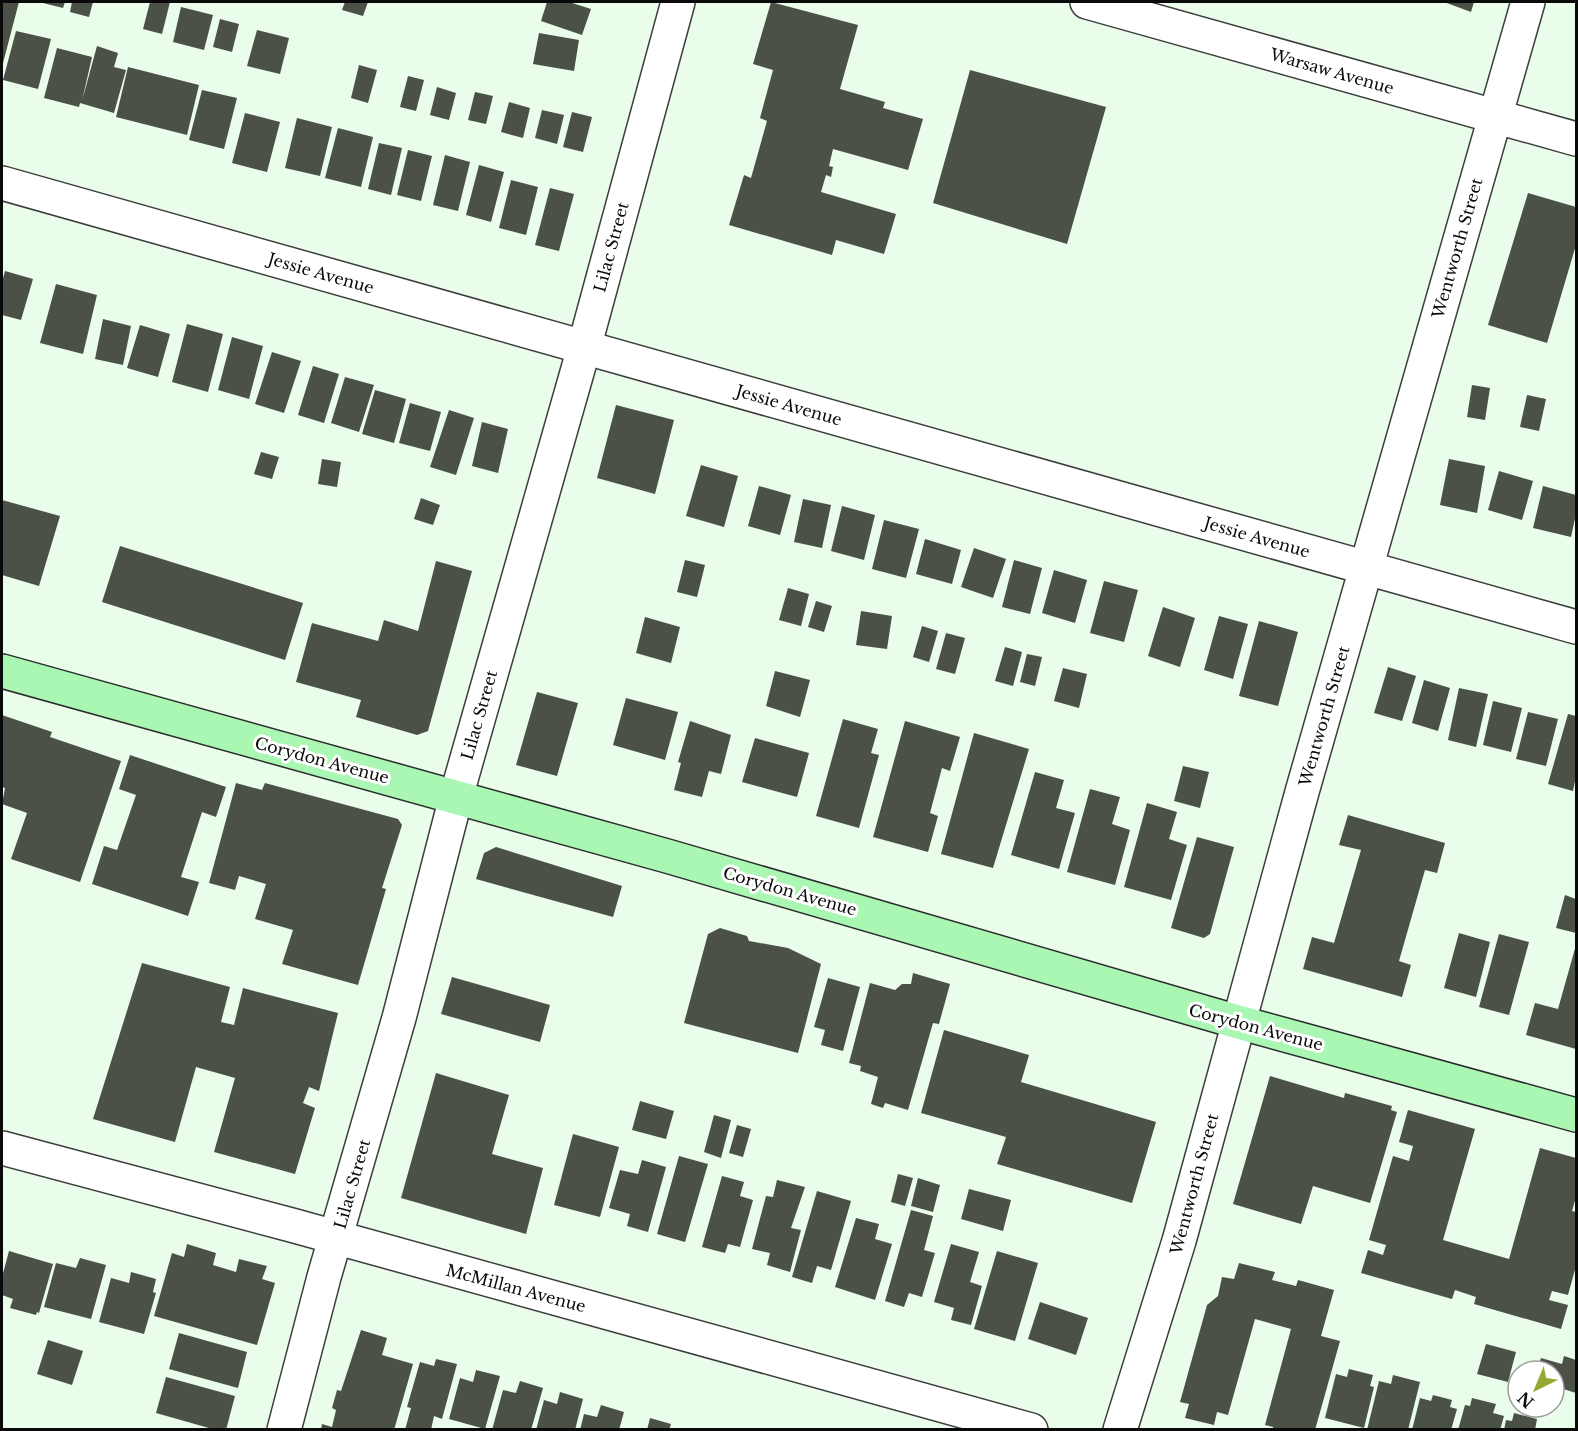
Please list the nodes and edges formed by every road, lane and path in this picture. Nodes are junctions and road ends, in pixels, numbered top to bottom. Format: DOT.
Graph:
graph roads {
  1 [pos="678,2"];
  2 [pos="1087,2"];
  3 [pos="1528,2"];
  4 [pos="1495,117"];
  5 [pos="1576,139"];
  6 [pos="2,183"];
  7 [pos="584,348"];
  8 [pos="1366,568"];
  9 [pos="1576,627"];
  10 [pos="2,671"];
  11 [pos="456,796"];
  12 [pos="1238,1022"];
  13 [pos="1576,1115"];
  14 [pos="2,1148"];
  15 [pos="337,1238"];
  16 [pos="284,1430"];
  17 [pos="1031,1430"];
  18 [pos="1120,1430"];
  1 -- 7 [label="street, Lilac Street"];
  2 -- 4 [label="street, Warsaw Avenue"];
  3 -- 4 [label="street, Wentworth Street"];
  4 -- 5 [label="street, Warsaw Avenue"];
  4 -- 8 [label="street, Wentworth Street"];
  6 -- 7 [label="street, Jessie Avenue"];
  7 -- 8 [label="street, Jessie Avenue"];
  7 -- 11 [label="street, Lilac Street"];
  8 -- 9 [label="street, Jessie Avenue"];
  8 -- 12 [label="street, Wentworth Street"];
  10 -- 11 [label="main road, Corydon Avenue"];
  11 -- 12 [label="main road, Corydon Avenue"];
  11 -- 15 [label="street, Lilac Street"];
  12 -- 13 [label="main road, Corydon Avenue"];
  12 -- 18 [label="street, Wentworth Street"];
  14 -- 15 [label="street, McMillan Avenue"];
  15 -- 16 [label="street, Lilac Street"];
  15 -- 17 [label="street, McMillan Avenue"];
}
